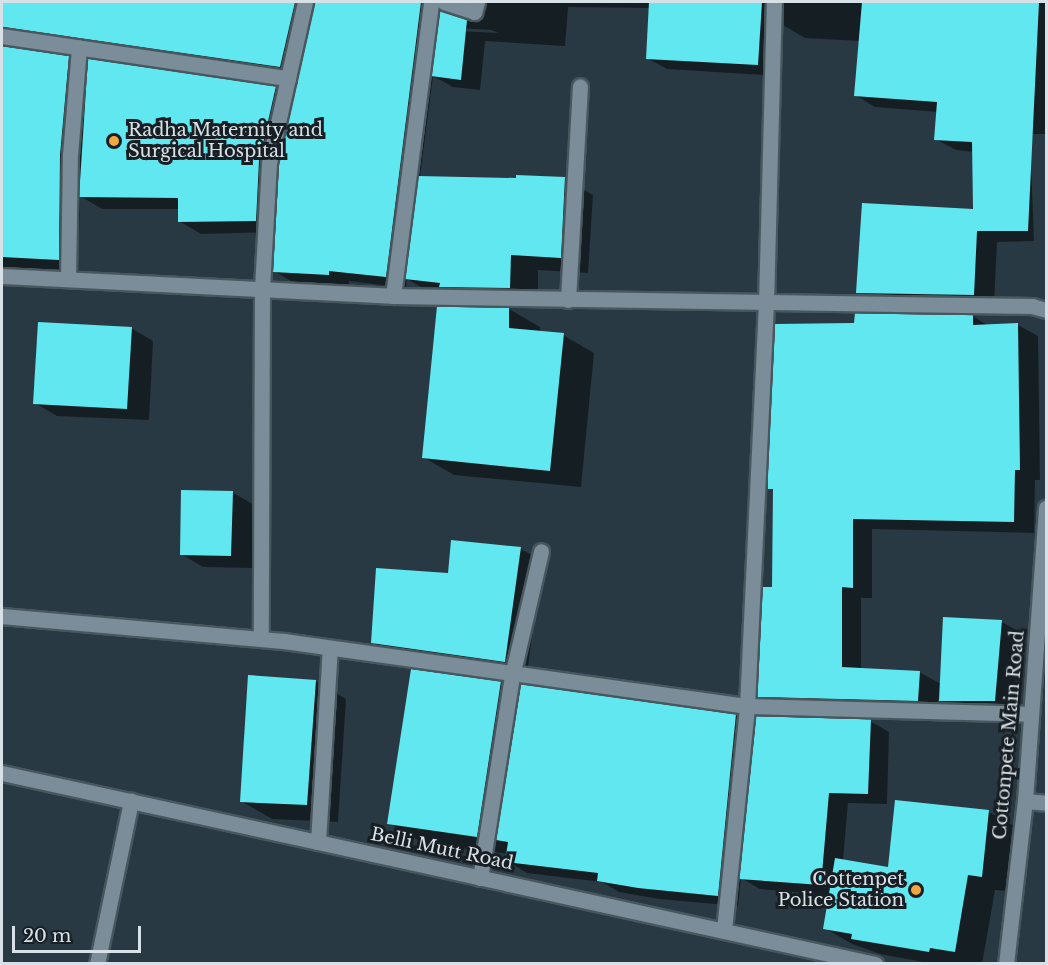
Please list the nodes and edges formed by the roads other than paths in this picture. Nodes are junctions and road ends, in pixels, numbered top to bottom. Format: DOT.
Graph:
graph roads {
  1 [pos="305,2"];
  2 [pos="431,2"];
  3 [pos="444,2"];
  4 [pos="477,2"];
  5 [pos="774,2"];
  6 [pos="2,36"];
  7 [pos="78,47"];
  8 [pos="288,78"];
  9 [pos="580,87"];
  10 [pos="2,276"];
  11 [pos="68,279"];
  12 [pos="262,289"];
  13 [pos="393,296"];
  14 [pos="568,300"];
  15 [pos="766,304"];
  16 [pos="1047,310"];
  17 [pos="1047,508"];
  18 [pos="541,551"];
  19 [pos="1044,574"];
  20 [pos="2,616"];
  21 [pos="261,638"];
  22 [pos="330,648"];
  23 [pos="512,676"];
  24 [pos="747,706"];
  25 [pos="1029,714"];
  26 [pos="2,773"];
  27 [pos="131,801"];
  28 [pos="1025,801"];
  29 [pos="1047,802"];
  30 [pos="318,842"];
  31 [pos="480,878"];
  32 [pos="724,930"];
  33 [pos="97,963"];
  34 [pos="875,963"];
  35 [pos="1006,963"];
  1 -- 8 [label="street"];
  2 -- 13 [label="street"];
  3 -- 4 [label="street"];
  5 -- 15 [label="street"];
  6 -- 7 [label="street"];
  7 -- 8 [label="street"];
  7 -- 11 [label="street"];
  8 -- 12 [label="street"];
  9 -- 14 [label="street"];
  10 -- 11 [label="street"];
  11 -- 12 [label="street"];
  12 -- 13 [label="street"];
  12 -- 21 [label="street"];
  13 -- 14 [label="street"];
  14 -- 15 [label="street"];
  15 -- 16 [label="street"];
  15 -- 24 [label="street"];
  17 -- 19 [label="street, Cottonpete Main Road"];
  18 -- 23 [label="street"];
  19 -- 25 [label="street, Cottonpete Main Road"];
  20 -- 21 [label="street"];
  21 -- 22 [label="street"];
  22 -- 23 [label="street"];
  22 -- 30 [label="street"];
  23 -- 24 [label="street"];
  23 -- 31 [label="street"];
  24 -- 25 [label="street"];
  24 -- 32 [label="street"];
  25 -- 28 [label="street, Cottonpete Main Road"];
  26 -- 27 [label="street, Belli Mutt Road"];
  27 -- 30 [label="street, Belli Mutt Road"];
  27 -- 33 [label="street"];
  28 -- 29 [label="street"];
  28 -- 35 [label="street, Cottonpete Main Road"];
  30 -- 31 [label="street, Belli Mutt Road"];
  31 -- 32 [label="street, Belli Mutt Road"];
  32 -- 34 [label="street, Belli Mutt Road"];
}
